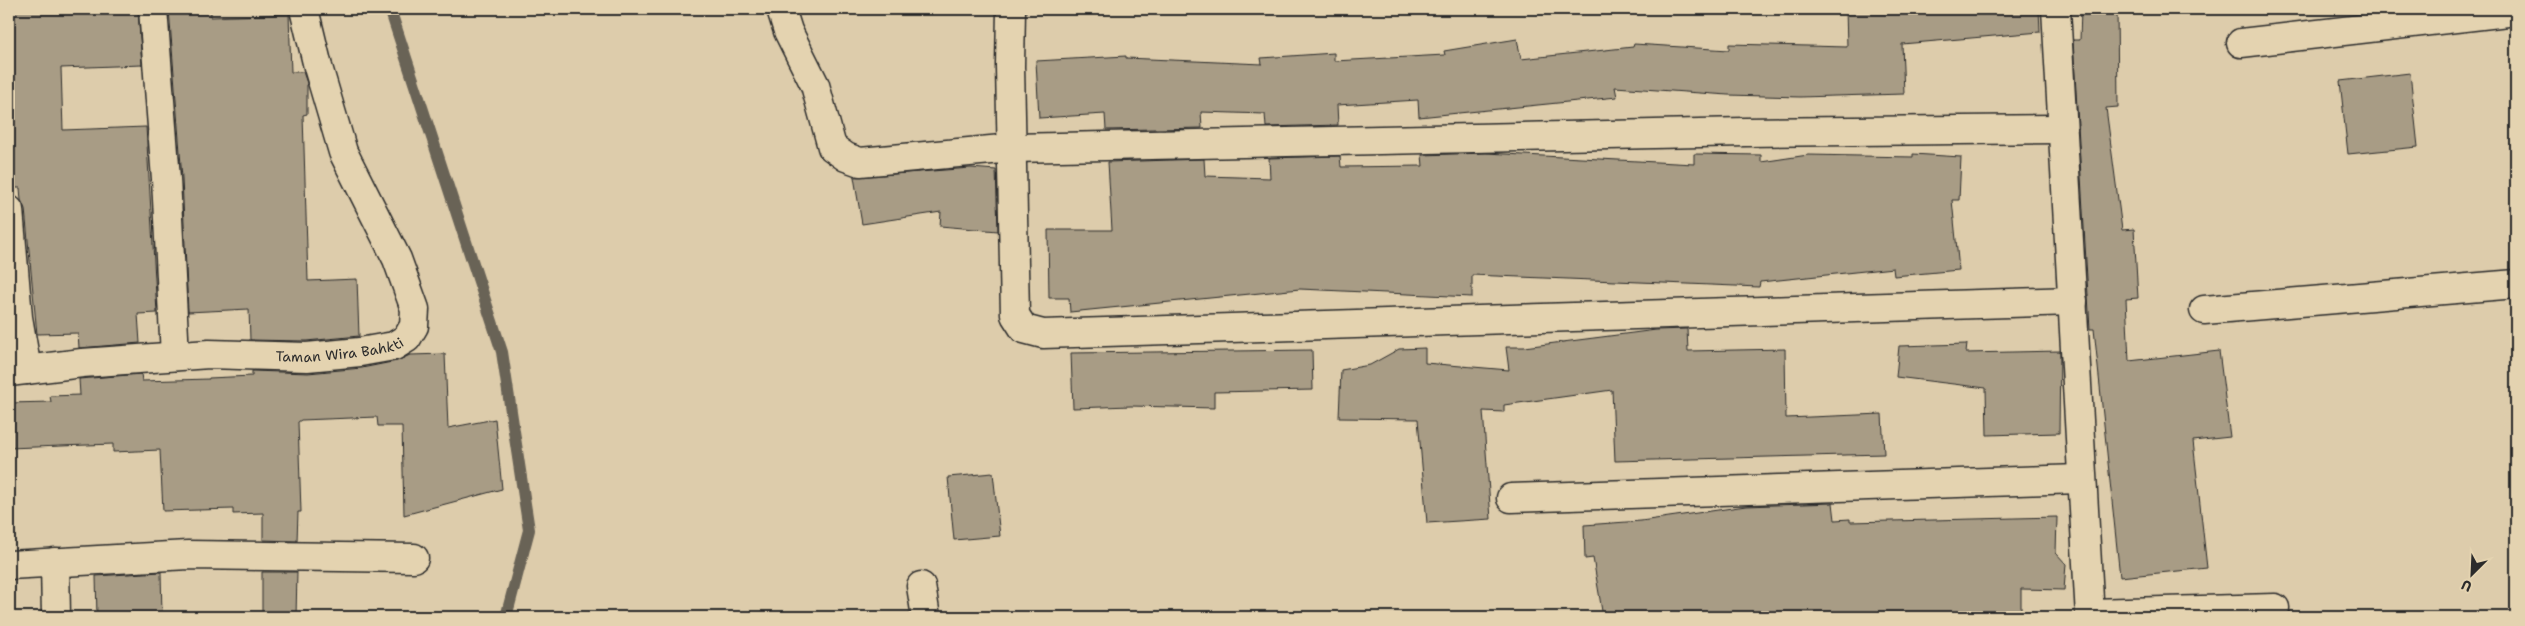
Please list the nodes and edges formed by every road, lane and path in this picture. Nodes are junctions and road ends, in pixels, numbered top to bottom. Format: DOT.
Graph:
graph roads {
  1 [pos="153,9"];
  2 [pos="304,9"];
  3 [pos="781,9"];
  4 [pos="1011,9"];
  5 [pos="2056,9"];
  6 [pos="2516,11"];
  7 [pos="2241,43"];
  8 [pos="2062,129"];
  9 [pos="1014,148"];
  10 [pos="9,210"];
  11 [pos="2516,284"];
  12 [pos="2073,301"];
  13 [pos="2204,310"];
  14 [pos="175,356"];
  15 [pos="18,371"];
  16 [pos="2080,479"];
  17 [pos="1512,498"];
  18 [pos="414,558"];
  19 [pos="55,562"];
  20 [pos="9,565"];
  21 [pos="921,586"];
  22 [pos="2275,608"];
  23 [pos="2090,615"];
  24 [pos="56,617"];
  25 [pos="926,617"];
  1 -- 14 [label="street"];
  2 -- 14 [label="street, Taman Wira Bahkti"];
  3 -- 9 [label="street"];
  4 -- 9 [label="street"];
  5 -- 8 [label="street"];
  6 -- 7 [label="street"];
  8 -- 9 [label="street"];
  8 -- 12 [label="street"];
  9 -- 12 [label="street"];
  10 -- 15 [label="street"];
  11 -- 13 [label="street"];
  12 -- 16 [label="street"];
  14 -- 15 [label="street, Taman Wira Bahkti"];
  16 -- 17 [label="street"];
  16 -- 23 [label="street"];
  18 -- 19 [label="street"];
  19 -- 20 [label="street"];
  19 -- 24 [label="street"];
  21 -- 25 [label="street"];
  22 -- 23 [label="street"];
}
